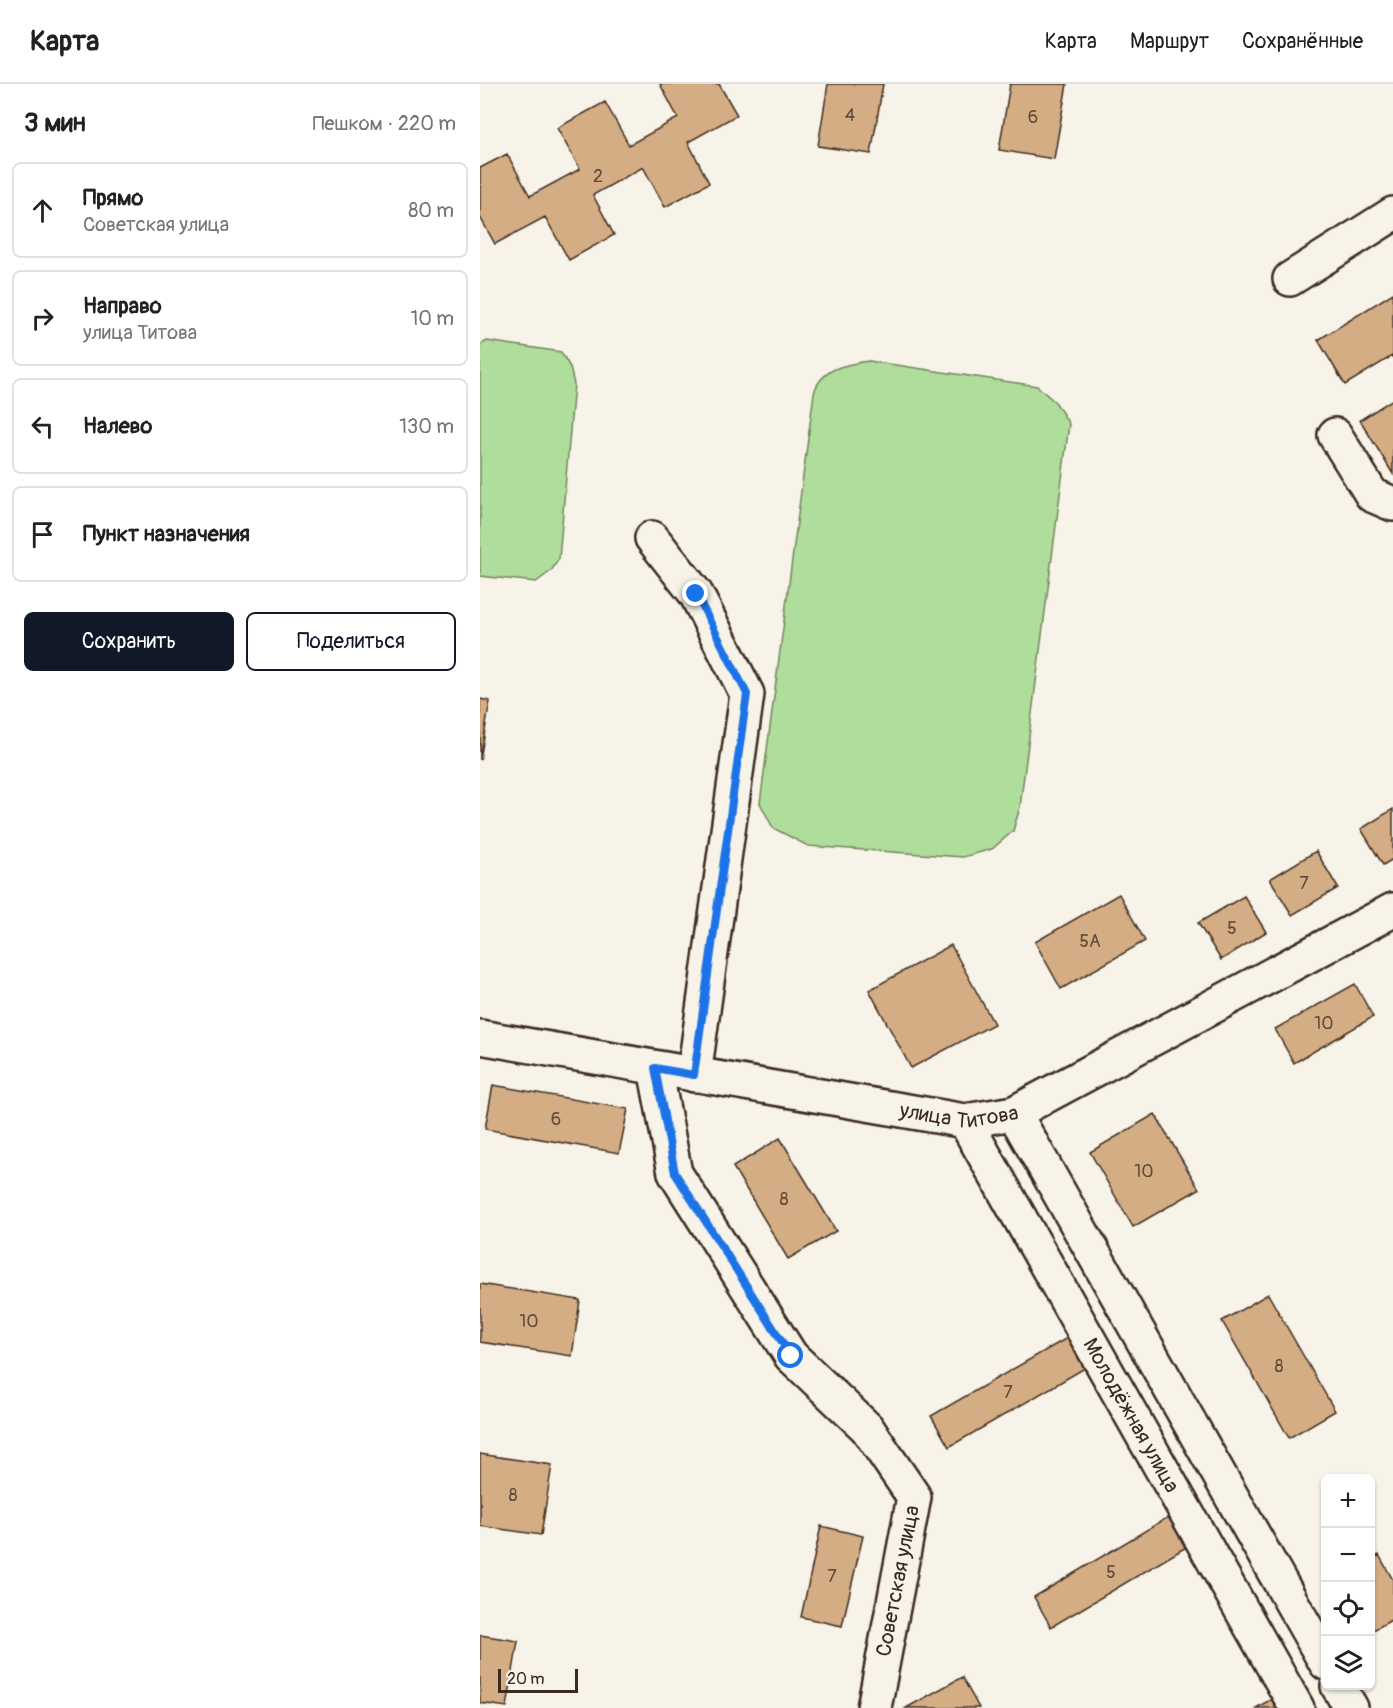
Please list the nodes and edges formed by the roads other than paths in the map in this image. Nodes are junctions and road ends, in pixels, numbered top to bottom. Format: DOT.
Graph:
graph roads {
  1 [pos="1393,214"];
  2 [pos="1290,279"];
  3 [pos="1335,435"];
  4 [pos="1393,504"];
  5 [pos="652,538"];
  6 [pos="1393,910"];
  7 [pos="480,1037"];
  8 [pos="655,1068"];
  9 [pos="694,1075"];
  10 [pos="1014,1113"];
  11 [pos="965,1121"];
  12 [pos="1321,1654"];
  13 [pos="1340,1690"];
  14 [pos="874,1708"];
  15 [pos="1297,1708"];
  16 [pos="1351,1708"];
  1 -- 2 [label="street"];
  3 -- 4 [label="street"];
  5 -- 9 [label="street"];
  6 -- 10 [label="street, улица Титова"];
  7 -- 8 [label="street, улица Титова"];
  8 -- 9 [label="street, улица Титова"];
  8 -- 14 [label="street, Советская улица"];
  9 -- 11 [label="street, улица Титова"];
  10 -- 11 [label="street, улица Титова"];
  10 -- 12 [label="street"];
  11 -- 15 [label="street, Молодёжная улица"];
  13 -- 16 [label="street"];
}
